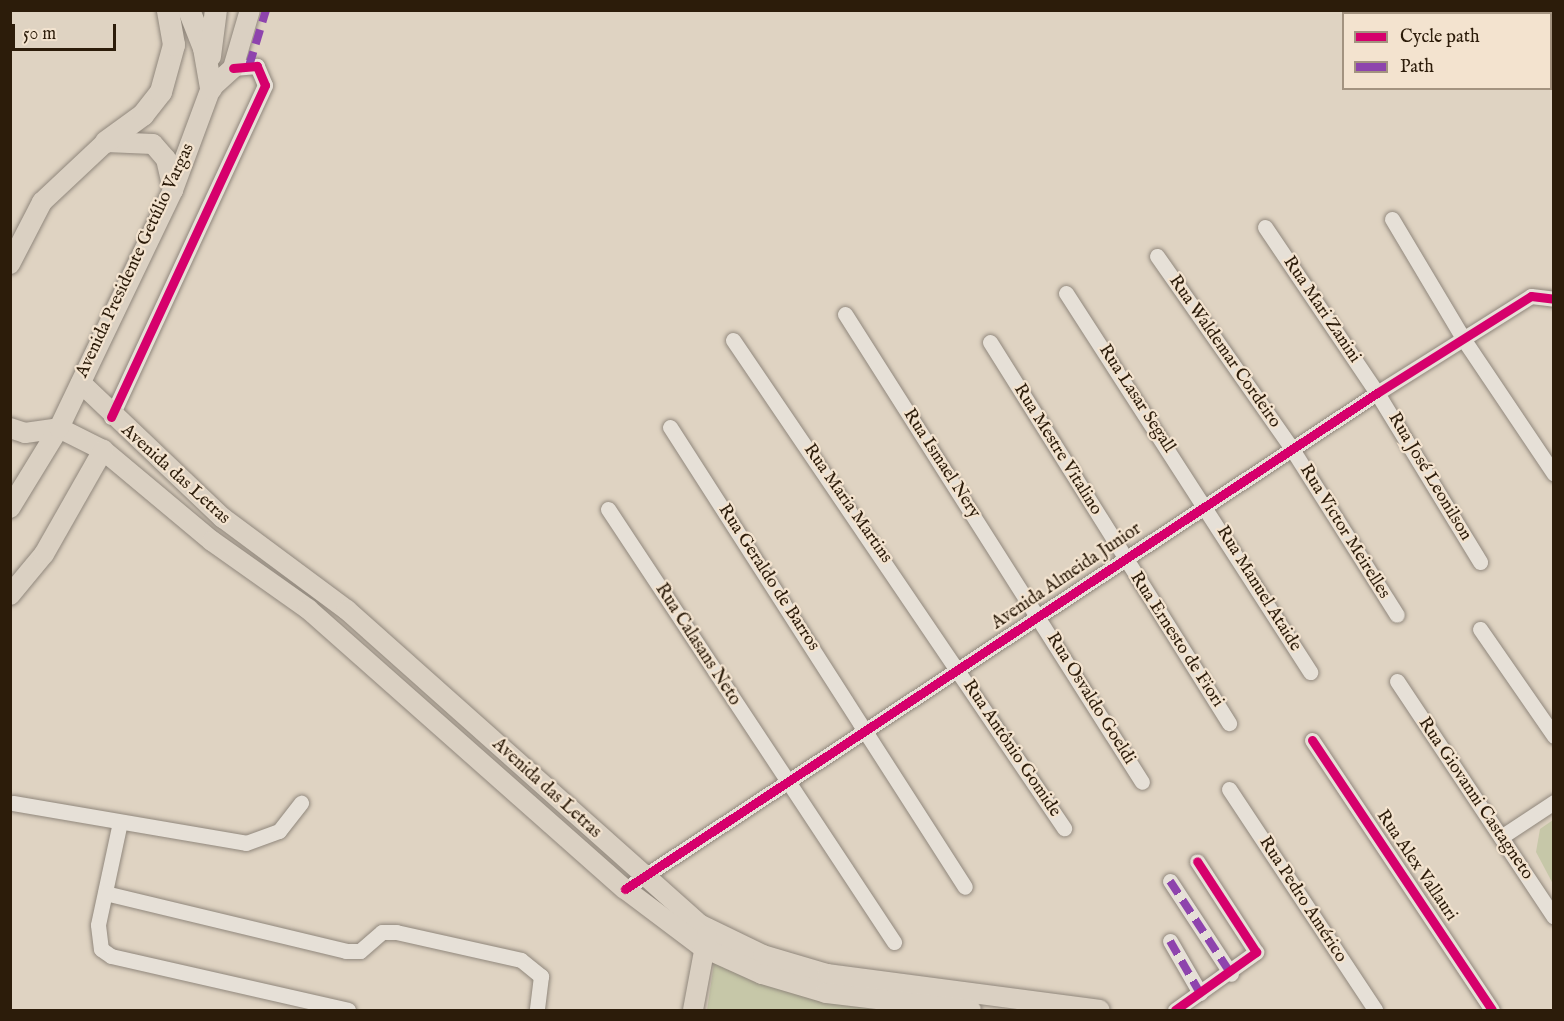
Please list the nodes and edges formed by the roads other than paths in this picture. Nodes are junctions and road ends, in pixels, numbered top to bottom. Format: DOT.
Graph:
graph roads {
  1 [pos="168,10"];
  2 [pos="189,10"];
  3 [pos="216,10"];
  4 [pos="250,10"];
  5 [pos="233,68"];
  6 [pos="210,77"];
  7 [pos="106,142"];
  8 [pos="173,190"];
  9 [pos="1392,219"];
  10 [pos="1266,227"];
  11 [pos="1157,256"];
  12 [pos="10,264"];
  13 [pos="1066,293"];
  14 [pos="1554,299"];
  15 [pos="845,314"];
  16 [pos="733,340"];
  17 [pos="1464,340"];
  18 [pos="990,342"];
  19 [pos="81,383"];
  20 [pos="1377,393"];
  21 [pos="111,417"];
  22 [pos="670,427"];
  23 [pos="10,428"];
  24 [pos="59,428"];
  25 [pos="1292,448"];
  26 [pos="103,450"];
  27 [pos="1554,474"];
  28 [pos="1207,505"];
  29 [pos="10,508"];
  30 [pos="608,509"];
  31 [pos="1123,558"];
  32 [pos="1480,562"];
  33 [pos="10,595"];
  34 [pos="1037,615"];
  35 [pos="1397,615"];
  36 [pos="1480,629"];
  37 [pos="957,670"];
  38 [pos="1310,672"];
  39 [pos="1397,681"];
  40 [pos="1229,723"];
  41 [pos="867,729"];
  42 [pos="1554,736"];
  43 [pos="1312,740"];
  44 [pos="785,781"];
  45 [pos="1142,782"];
  46 [pos="1229,789"];
  47 [pos="1554,802"];
  48 [pos="13,803"];
  49 [pos="301,803"];
  50 [pos="120,822"];
  51 [pos="1064,828"];
  52 [pos="1501,837"];
  53 [pos="1197,861"];
  54 [pos="641,876"];
  55 [pos="1170,881"];
  56 [pos="965,887"];
  57 [pos="625,889"];
  58 [pos="105,893"];
  59 [pos="1554,917"];
  60 [pos="705,938"];
  61 [pos="1170,941"];
  62 [pos="894,942"];
  63 [pos="1231,974"];
  64 [pos="979,990"];
  65 [pos="1200,993"];
  66 [pos="348,1011"];
  67 [pos="537,1011"];
  68 [pos="693,1011"];
  69 [pos="971,1011"];
  70 [pos="980,1011"];
  71 [pos="1100,1011"];
  72 [pos="1176,1011"];
  73 [pos="1375,1011"];
  74 [pos="1492,1011"];
  1 -- 7 [label="highway"];
  2 -- 6 [label="highway"];
  3 -- 6 [label="highway"];
  4 -- 5 [label="main road"];
  5 -- 6 [label="main road, Avenida Presidente Getúlio Vargas"];
  5 -- 21 [label="street"];
  6 -- 8 [label="main road, Avenida Presidente Getúlio Vargas"];
  7 -- 8 [label="main road"];
  7 -- 12 [label="main road"];
  8 -- 19 [label="main road, Avenida Presidente Getúlio Vargas"];
  9 -- 17 [label="street"];
  10 -- 20 [label="street, Rua Mari Zanini"];
  11 -- 25 [label="street, Rua Waldemar Cordeiro"];
  13 -- 28 [label="street, Rua Lasar Segall"];
  14 -- 17 [label="street, Avenida Almeida Junior"];
  15 -- 34 [label="street, Rua Ismael Nery"];
  16 -- 37 [label="street, Rua Maria Martins"];
  17 -- 20 [label="street, Avenida Almeida Junior"];
  17 -- 27 [label="street"];
  18 -- 31 [label="street, Rua Mestre Vitalino"];
  19 -- 21 [label="main road, Avenida das Letras"];
  19 -- 24 [label="main road, Avenida Presidente Getúlio Vargas"];
  20 -- 25 [label="street, Avenida Almeida Junior"];
  20 -- 32 [label="street, Rua José Leonilson"];
  21 -- 54 [label="main road, Avenida das Letras"];
  22 -- 41 [label="street, Rua Geraldo de Barros"];
  23 -- 24 [label="main road"];
  24 -- 26 [label="main road, Avenida das Letras"];
  24 -- 29 [label="main road, Avenida Presidente Getúlio Vargas"];
  25 -- 28 [label="street, Avenida Almeida Junior"];
  25 -- 35 [label="street, Rua Victor Meirelles"];
  26 -- 33 [label="main road"];
  26 -- 57 [label="main road, Avenida das Letras"];
  28 -- 31 [label="street, Avenida Almeida Junior"];
  28 -- 38 [label="street, Rua Manuel Ataide"];
  30 -- 44 [label="street, Rua Calasans Neto"];
  31 -- 34 [label="street, Avenida Almeida Junior"];
  31 -- 40 [label="street, Rua Ernesto de Fiori"];
  34 -- 37 [label="street, Avenida Almeida Junior"];
  34 -- 45 [label="street, Rua Osvaldo Goeldi"];
  36 -- 42 [label="street"];
  37 -- 41 [label="street, Avenida Almeida Junior"];
  37 -- 51 [label="street, Rua Antônio Gomide"];
  39 -- 52 [label="street, Rua Giovanni Castagneto"];
  41 -- 44 [label="street, Avenida Almeida Junior"];
  41 -- 56 [label="street, Rua Geraldo de Barros"];
  43 -- 74 [label="street, Rua Alex Vallauri"];
  44 -- 54 [label="street, Avenida Almeida Junior"];
  44 -- 62 [label="street, Rua Calasans Neto"];
  46 -- 73 [label="street, Rua Pedro Américo"];
  47 -- 52 [label="street"];
  48 -- 50 [label="street"];
  49 -- 50 [label="street"];
  50 -- 58 [label="street"];
  52 -- 59 [label="street, Rua Giovanni Castagneto"];
  53 -- 63 [label="street"];
  54 -- 57 [label="street, Avenida Almeida Junior"];
  54 -- 60 [label="main road, Avenida das Letras"];
  55 -- 63 [label="street"];
  57 -- 60 [label="main road, Avenida das Letras"];
  58 -- 66 [label="street"];
  58 -- 67 [label="street"];
  60 -- 64 [label="main road, Avenida das Letras"];
  60 -- 68 [label="main road"];
  60 -- 69 [label="main road, Avenida das Letras"];
  61 -- 65 [label="street"];
  63 -- 65 [label="street"];
  64 -- 70 [label="main road"];
  64 -- 71 [label="main road, Avenida das Letras"];
  65 -- 72 [label="street"];
}
